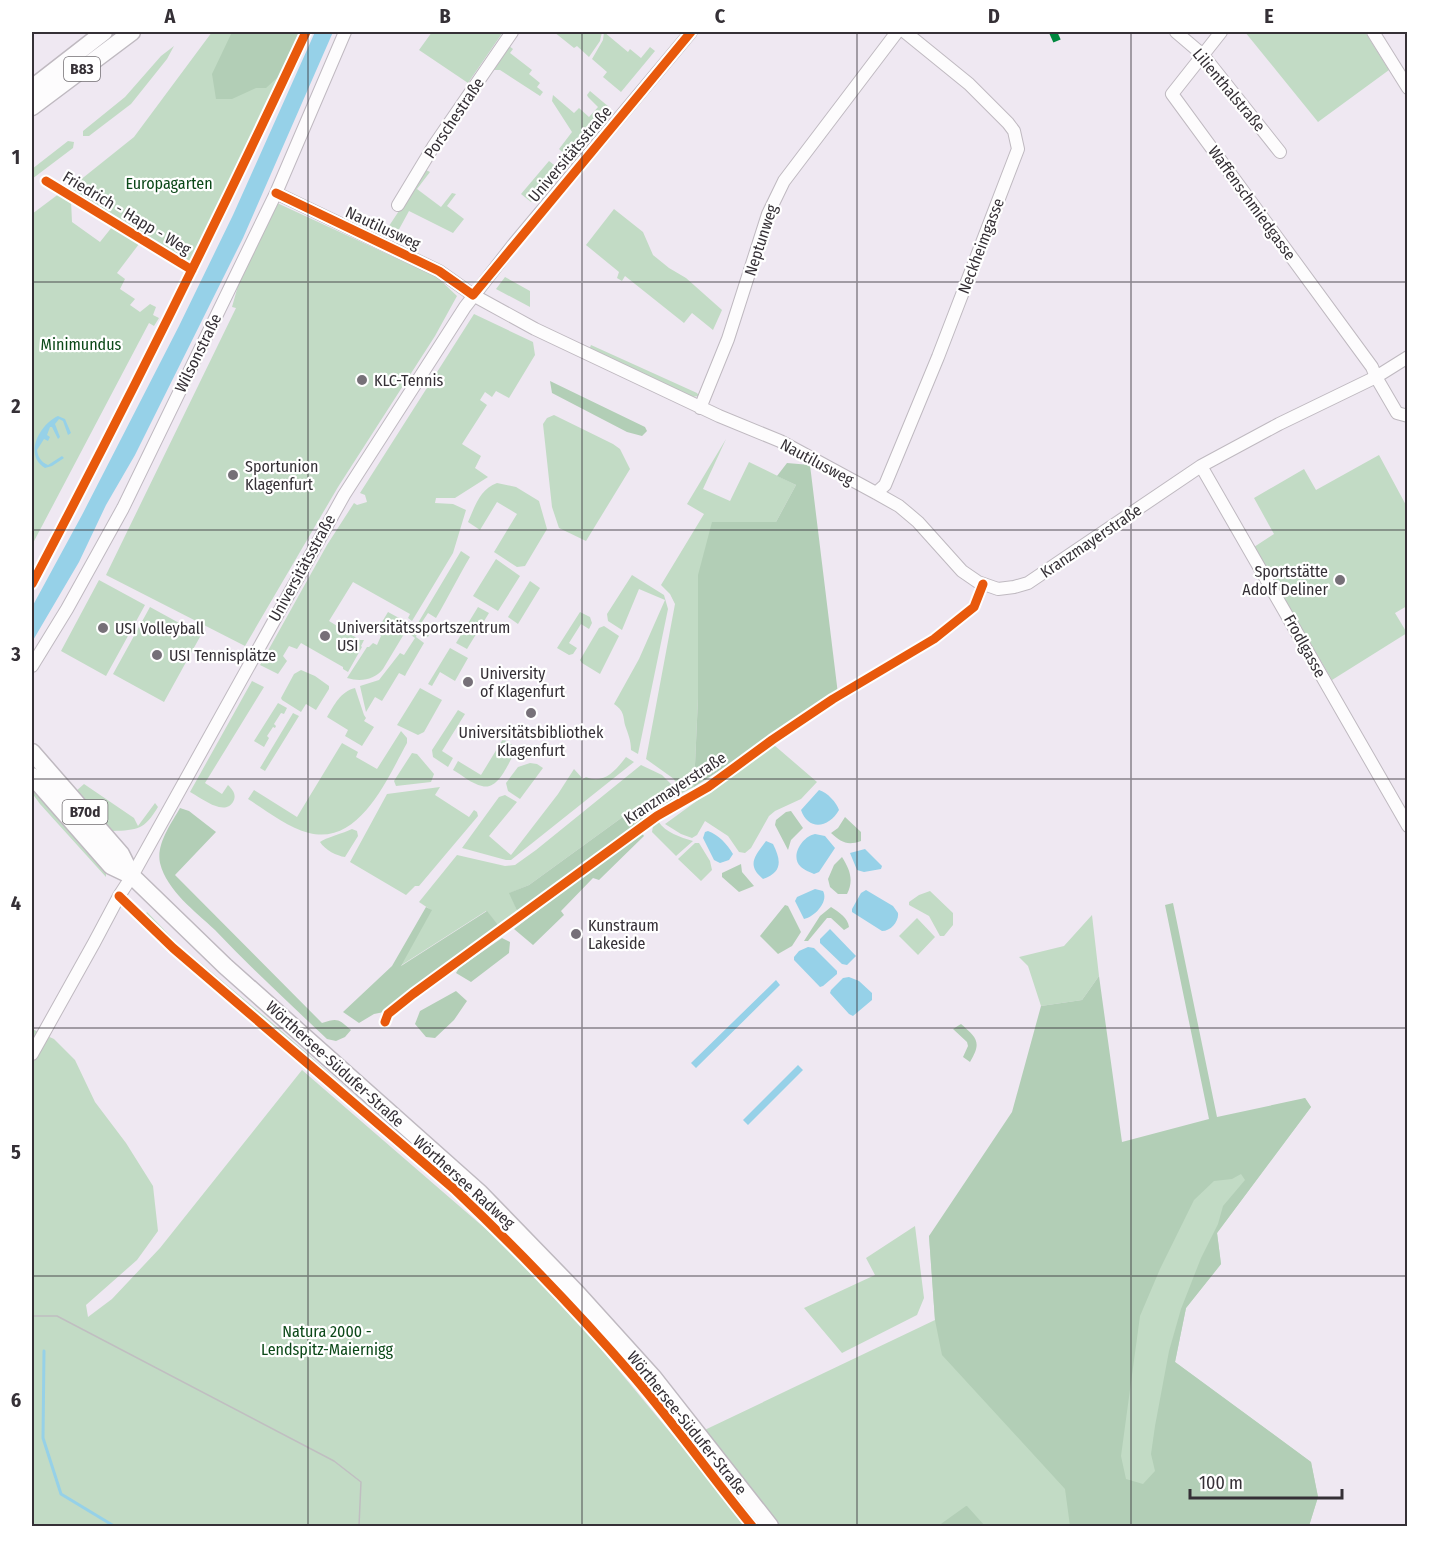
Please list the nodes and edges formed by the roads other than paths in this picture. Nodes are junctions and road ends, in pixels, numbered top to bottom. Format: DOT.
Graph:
graph roads {
  1 [pos="105,32"];
  2 [pos="132,32"];
  3 [pos="345,32"];
  4 [pos="512,32"];
  5 [pos="691,32"];
  6 [pos="897,32"];
  7 [pos="905,32"];
  8 [pos="1176,32"];
  9 [pos="1221,32"];
  10 [pos="1373,32"];
  11 [pos="1203,55"];
  12 [pos="32,88"];
  13 [pos="1407,88"];
  14 [pos="32,107"];
  15 [pos="1280,152"];
  16 [pos="276,194"];
  17 [pos="398,205"];
  18 [pos="473,296"];
  19 [pos="1407,357"];
  20 [pos="1376,377"];
  21 [pos="700,408"];
  22 [pos="1407,416"];
  23 [pos="1201,466"];
  24 [pos="876,493"];
  25 [pos="983,584"];
  26 [pos="32,666"];
  27 [pos="32,752"];
  28 [pos="32,776"];
  29 [pos="1407,826"];
  30 [pos="132,876"];
  31 [pos="32,1054"];
  32 [pos="770,1527"];
  1 -- 12 [label="main road, B83"];
  2 -- 14 [label="main road, B83"];
  3 -- 16 [label="street, Wilsonstraße"];
  4 -- 17 [label="street, Porschestraße"];
  5 -- 18 [label="street, Universitätsstraße"];
  6 -- 21 [label="street, Neptunweg"];
  7 -- 24 [label="street, Neckheimgasse"];
  8 -- 11 [label="street, Lilienthalstraße"];
  9 -- 11 [label="street, Waffenschmiedgasse"];
  10 -- 13 [label="street"];
  11 -- 15 [label="street, Lilienthalstraße"];
  11 -- 20 [label="street, Waffenschmiedgasse"];
  16 -- 18 [label="street, Nautilusweg"];
  16 -- 26 [label="street, Wilsonstraße"];
  18 -- 21 [label="street, Nautilusweg"];
  18 -- 30 [label="street, Universitätsstraße"];
  19 -- 20 [label="street, Kranzmayerstraße"];
  20 -- 22 [label="street"];
  20 -- 23 [label="street, Kranzmayerstraße"];
  21 -- 24 [label="street, Nautilusweg"];
  23 -- 25 [label="street, Kranzmayerstraße"];
  23 -- 29 [label="street, Frodlgasse"];
  24 -- 25 [label="street, Nautilusweg"];
  27 -- 30 [label="main road, Wörthersee-Südufer-Straße / B70d"];
  28 -- 30 [label="main road, Wörthersee-Südufer-Straße / B70d"];
  30 -- 31 [label="street, Universitätsstraße"];
  30 -- 32 [label="main road, Wörthersee-Südufer-Straße / B70d"];
}
